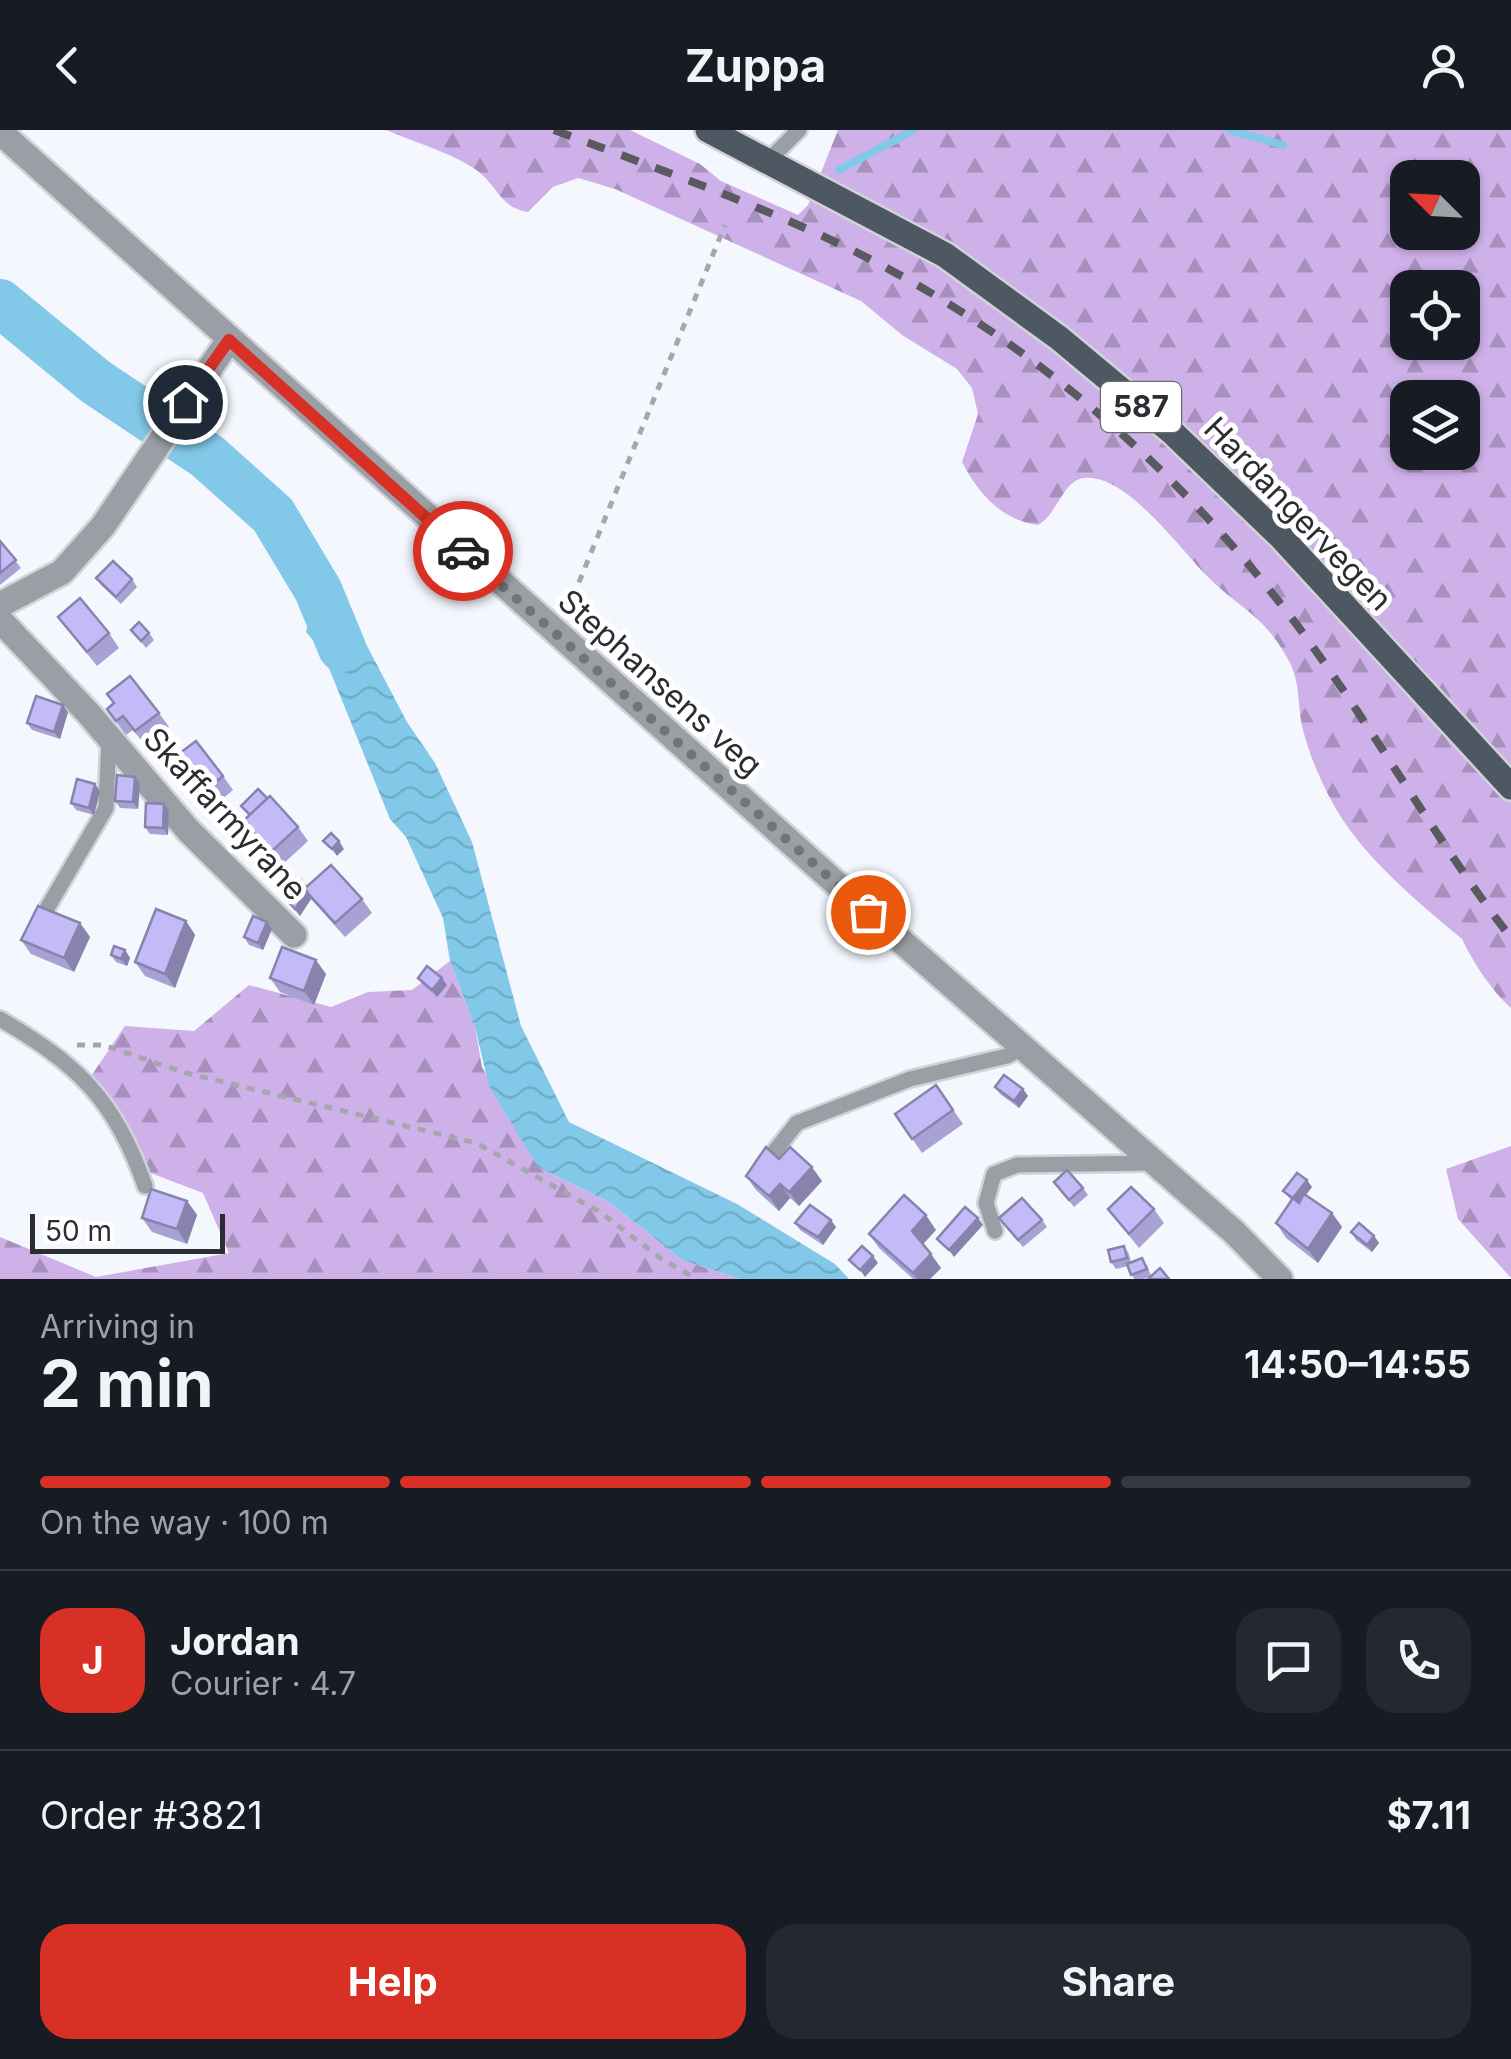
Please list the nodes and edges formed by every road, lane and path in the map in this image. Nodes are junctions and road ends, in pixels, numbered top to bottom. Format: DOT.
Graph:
graph roads {
  1 [pos="708,130"];
  2 [pos="799,130"];
  3 [pos="0,132"];
  4 [pos="770,159"];
  5 [pos="725,225"];
  6 [pos="229,340"];
  7 [pos="0,605"];
  8 [pos="0,620"];
  9 [pos="550,628"];
  10 [pos="109,738"];
  11 [pos="1511,786"];
  12 [pos="42,917"];
  13 [pos="294,934"];
  14 [pos="0,1019"];
  15 [pos="47,1045"];
  16 [pos="1024,1047"];
  17 [pos="1155,1163"];
  18 [pos="763,1166"];
  19 [pos="145,1186"];
  20 [pos="995,1231"];
  21 [pos="697,1279"];
  22 [pos="1280,1279"];
  1 -- 4 [label="main road, Hardangervegen / 587"];
  2 -- 4 [label="lane"];
  3 -- 6 [label="street, Stephansens veg"];
  4 -- 11 [label="main road, Hardangervegen / 587"];
  5 -- 9 [label="path"];
  6 -- 7 [label="street"];
  6 -- 9 [label="street, Stephansens veg"];
  8 -- 10 [label="street, Skaffarmyrane"];
  9 -- 16 [label="street, Stephansens veg"];
  10 -- 12 [label="lane, Skaffarmyrane"];
  10 -- 13 [label="street, Skaffarmyrane"];
  14 -- 15 [label="lane"];
  15 -- 19 [label="lane"];
  15 -- 21 [label="path"];
  16 -- 17 [label="street, Stephansens veg"];
  16 -- 18 [label="lane"];
  17 -- 20 [label="lane"];
  17 -- 22 [label="street, Stephansens veg"];
}
